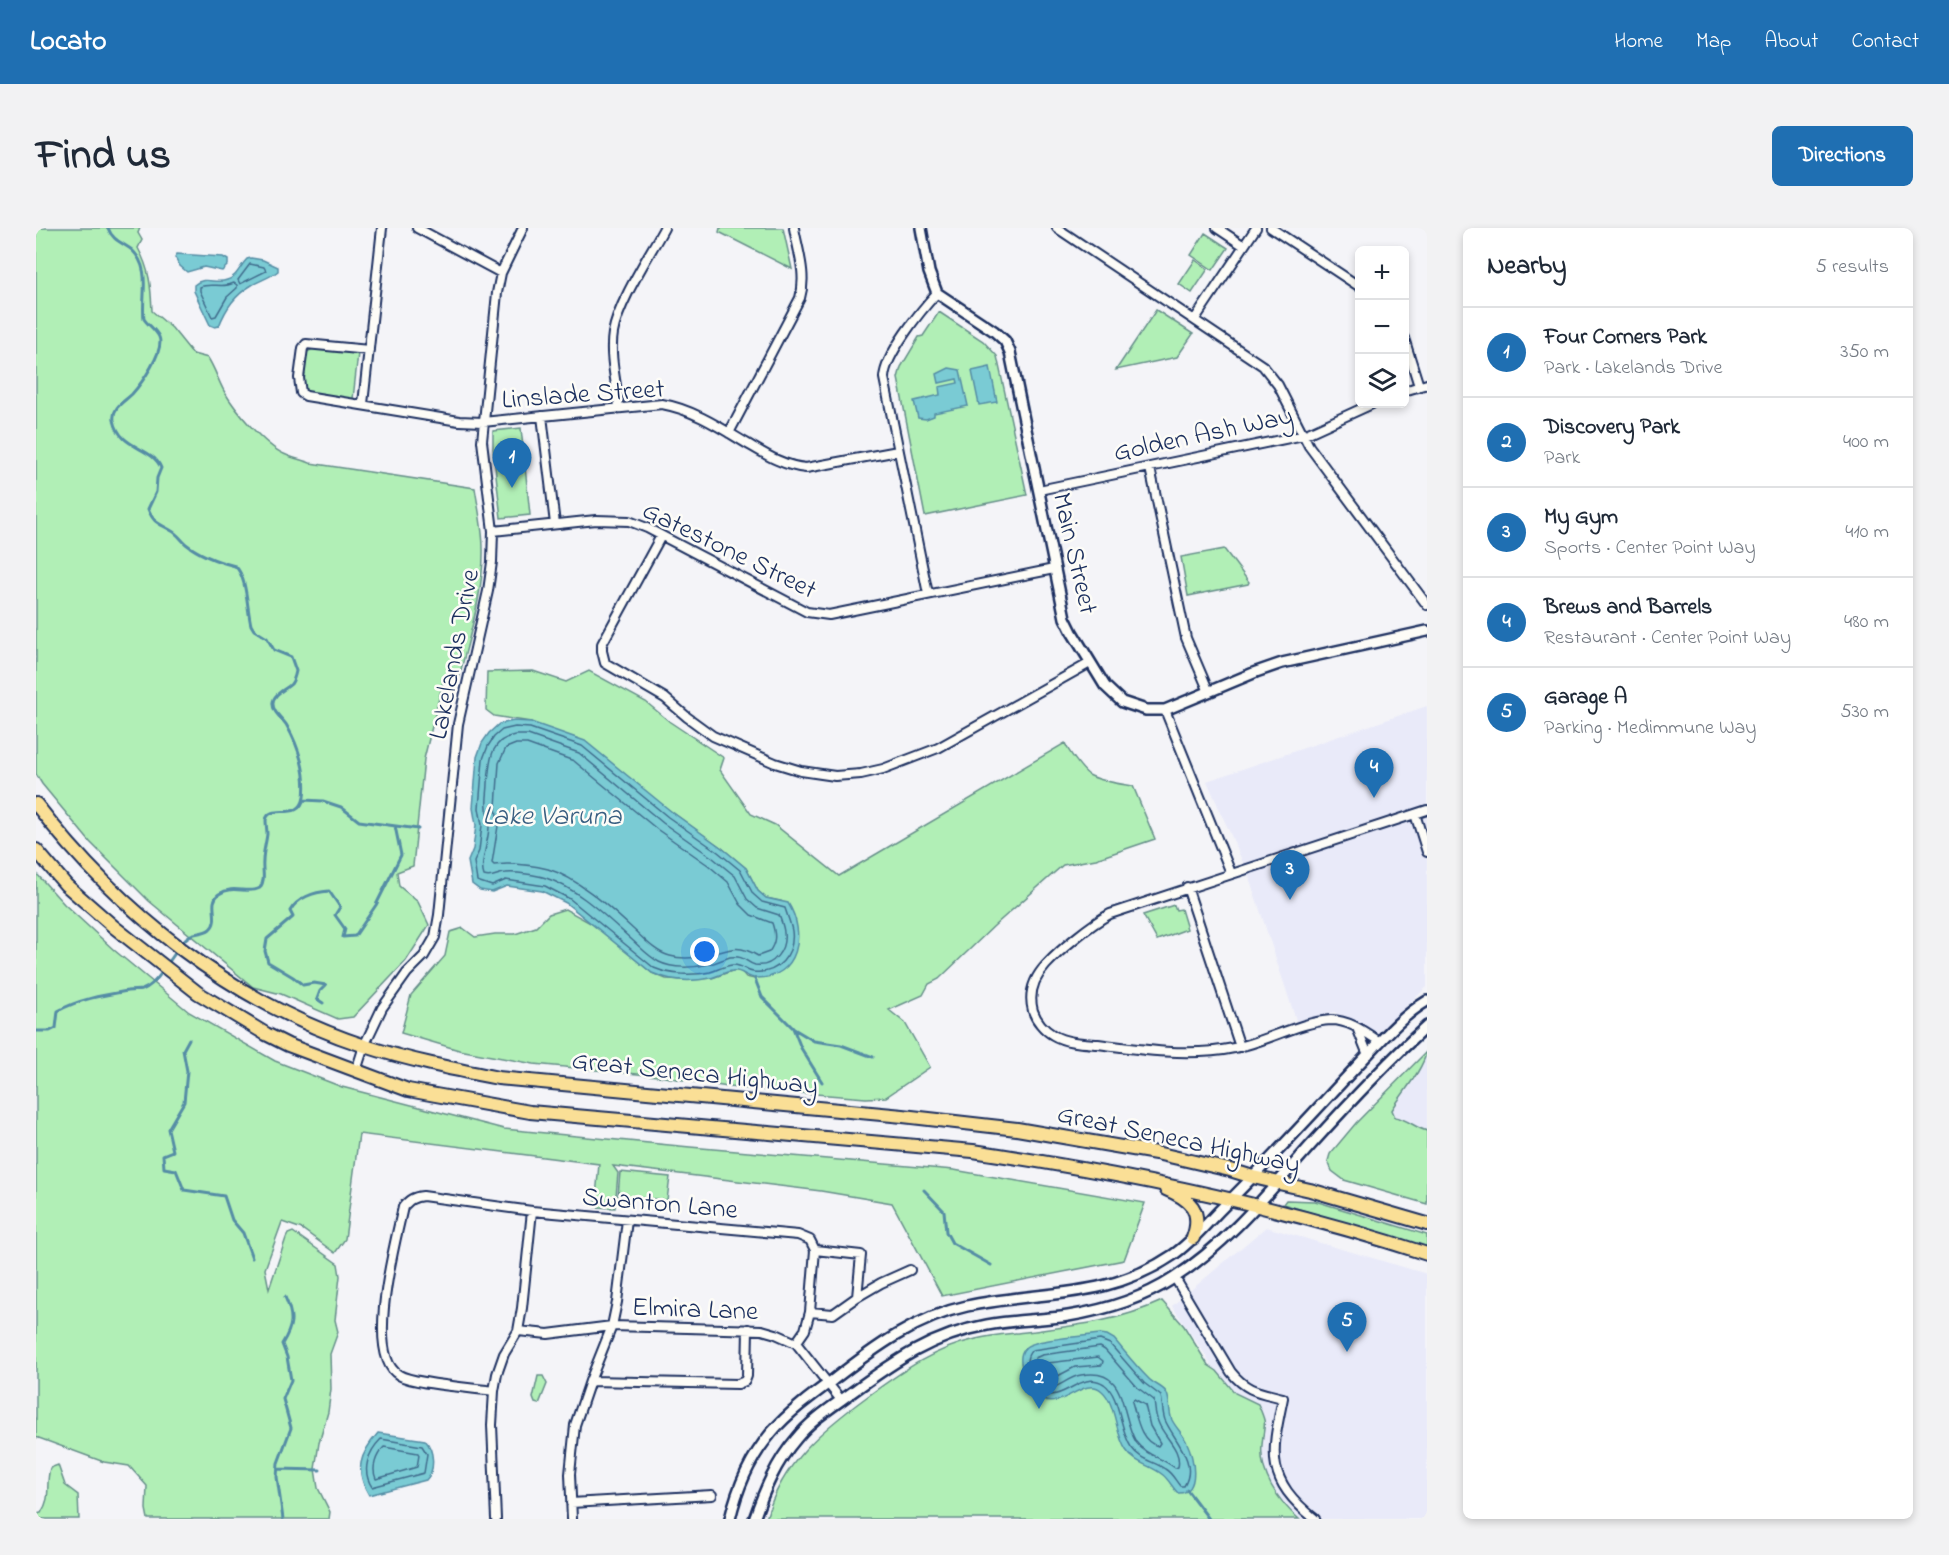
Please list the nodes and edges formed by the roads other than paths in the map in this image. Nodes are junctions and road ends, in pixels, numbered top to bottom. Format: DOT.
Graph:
graph roads {
  1 [pos="382,228"];
  2 [pos="417,228"];
  3 [pos="523,228"];
  4 [pos="664,228"];
  5 [pos="794,228"];
  6 [pos="921,228"];
  7 [pos="1057,228"];
  8 [pos="1217,228"];
  9 [pos="1256,228"];
  10 [pos="1271,228"];
  11 [pos="1244,246"];
  12 [pos="501,273"];
  13 [pos="1355,285"];
  14 [pos="937,293"];
  15 [pos="1195,319"];
  16 [pos="369,350"];
  17 [pos="1409,350"];
  18 [pos="1423,385"];
  19 [pos="363,404"];
  20 [pos="619,408"];
  21 [pos="1363,408"];
  22 [pos="542,416"];
  23 [pos="483,422"];
  24 [pos="729,433"];
  25 [pos="1304,435"];
  26 [pos="898,451"];
  27 [pos="1150,468"];
  28 [pos="1039,489"];
  29 [pos="555,524"];
  30 [pos="493,531"];
  31 [pos="661,536"];
  32 [pos="1054,570"];
  33 [pos="928,594"];
  34 [pos="1427,605"];
  35 [pos="1427,631"];
  36 [pos="1090,663"];
  37 [pos="1209,692"];
  38 [pos="1165,710"];
  39 [pos="36,804"];
  40 [pos="1427,810"];
  41 [pos="1415,814"];
  42 [pos="36,850"];
  43 [pos="1427,852"];
  44 [pos="1231,873"];
  45 [pos="1187,887"];
  46 [pos="1427,1001"];
  47 [pos="1427,1026"];
  48 [pos="1358,1028"];
  49 [pos="1380,1042"];
  50 [pos="364,1046"];
  51 [pos="1240,1047"];
  52 [pos="1368,1055"];
  53 [pos="356,1071"];
  54 [pos="1125,1176"];
  55 [pos="1253,1178"];
  56 [pos="1278,1184"];
  57 [pos="1232,1198"];
  58 [pos="1259,1205"];
  59 [pos="532,1211"];
  60 [pos="627,1220"];
  61 [pos="1427,1224"];
  62 [pos="1193,1238"];
  63 [pos="815,1250"];
  64 [pos="1427,1254"];
  65 [pos="910,1270"];
  66 [pos="1175,1278"];
  67 [pos="857,1297"];
  68 [pos="810,1312"];
  69 [pos="612,1326"];
  70 [pos="748,1329"];
  71 [pos="518,1331"];
  72 [pos="796,1343"];
  73 [pos="590,1381"];
  74 [pos="828,1383"];
  75 [pos="494,1391"];
  76 [pos="841,1400"];
  77 [pos="712,1495"];
  78 [pos="571,1503"];
  79 [pos="496,1519"];
  80 [pos="572,1519"];
  81 [pos="730,1519"];
  82 [pos="754,1519"];
  83 [pos="1315,1519"];
  1 -- 16 [label="street"];
  2 -- 12 [label="street"];
  3 -- 12 [label="street, Lakelands Drive"];
  4 -- 20 [label="street"];
  5 -- 24 [label="street"];
  6 -- 14 [label="street"];
  7 -- 15 [label="street"];
  8 -- 11 [label="street"];
  9 -- 11 [label="street"];
  10 -- 13 [label="street"];
  11 -- 15 [label="street"];
  12 -- 23 [label="street, Lakelands Drive"];
  14 -- 26 [label="street"];
  14 -- 28 [label="street, Main Street"];
  15 -- 25 [label="street"];
  16 -- 19 [label="street"];
  16 -- 19 [label="street, Linslade Street"];
  17 -- 18 [label="street"];
  19 -- 23 [label="street, Linslade Street"];
  20 -- 22 [label="street, Linslade Street"];
  20 -- 24 [label="street, Linslade Street"];
  21 -- 25 [label="street, Golden Ash Way"];
  22 -- 23 [label="street, Linslade Street"];
  22 -- 29 [label="street"];
  23 -- 30 [label="street, Lakelands Drive"];
  24 -- 26 [label="street, Linslade Street"];
  25 -- 27 [label="street, Golden Ash Way"];
  25 -- 34 [label="street"];
  26 -- 33 [label="street"];
  27 -- 28 [label="street, Golden Ash Way"];
  27 -- 37 [label="street"];
  28 -- 32 [label="street, Main Street"];
  29 -- 30 [label="street, Gatestone Street"];
  29 -- 31 [label="street, Gatestone Street"];
  30 -- 50 [label="street, Lakelands Drive"];
  31 -- 33 [label="street, Gatestone Street"];
  31 -- 36 [label="street"];
  32 -- 33 [label="street, Gatestone Street"];
  32 -- 36 [label="street, Main Street"];
  35 -- 37 [label="street, Main Street"];
  36 -- 38 [label="street, Main Street"];
  37 -- 38 [label="street, Main Street"];
  38 -- 44 [label="street"];
  39 -- 50 [label="main road, Great Seneca Highway"];
  40 -- 41 [label="street"];
  41 -- 43 [label="street"];
  41 -- 44 [label="street"];
  42 -- 53 [label="main road, Great Seneca Highway"];
  44 -- 45 [label="street"];
  45 -- 51 [label="street"];
  45 -- 51 [label="street"];
  46 -- 49 [label="street"];
  47 -- 56 [label="street"];
  48 -- 49 [label="street"];
  48 -- 51 [label="street"];
  48 -- 52 [label="street"];
  49 -- 52 [label="street"];
  50 -- 53 [label="street, Lakelands Drive"];
  50 -- 55 [label="main road, Great Seneca Highway"];
  52 -- 55 [label="street"];
  53 -- 54 [label="main road, Great Seneca Highway"];
  54 -- 57 [label="main road, Great Seneca Highway"];
  54 -- 62 [label="main road"];
  55 -- 56 [label="main road, Great Seneca Highway"];
  55 -- 57 [label="street"];
  56 -- 58 [label="street"];
  56 -- 61 [label="main road, Great Seneca Highway"];
  57 -- 58 [label="main road, Great Seneca Highway"];
  57 -- 62 [label="street"];
  58 -- 64 [label="main road, Great Seneca Highway"];
  58 -- 66 [label="street"];
  59 -- 60 [label="street, Swanton Lane"];
  59 -- 71 [label="street"];
  59 -- 75 [label="street, Swanton Lane"];
  60 -- 63 [label="street, Swanton Lane"];
  60 -- 69 [label="street"];
  62 -- 74 [label="street"];
  63 -- 67 [label="street"];
  63 -- 68 [label="street"];
  65 -- 67 [label="street"];
  66 -- 76 [label="street"];
  66 -- 83 [label="street"];
  67 -- 68 [label="street"];
  68 -- 72 [label="street"];
  69 -- 70 [label="street, Elmira Lane"];
  69 -- 71 [label="street, Elmira Lane"];
  69 -- 73 [label="street"];
  70 -- 72 [label="street, Elmira Lane"];
  70 -- 73 [label="street"];
  71 -- 75 [label="street"];
  72 -- 74 [label="street"];
  73 -- 78 [label="street"];
  74 -- 76 [label="street"];
  74 -- 81 [label="street"];
  75 -- 79 [label="street"];
  76 -- 82 [label="street"];
  77 -- 78 [label="street"];
  78 -- 80 [label="street"];
}
